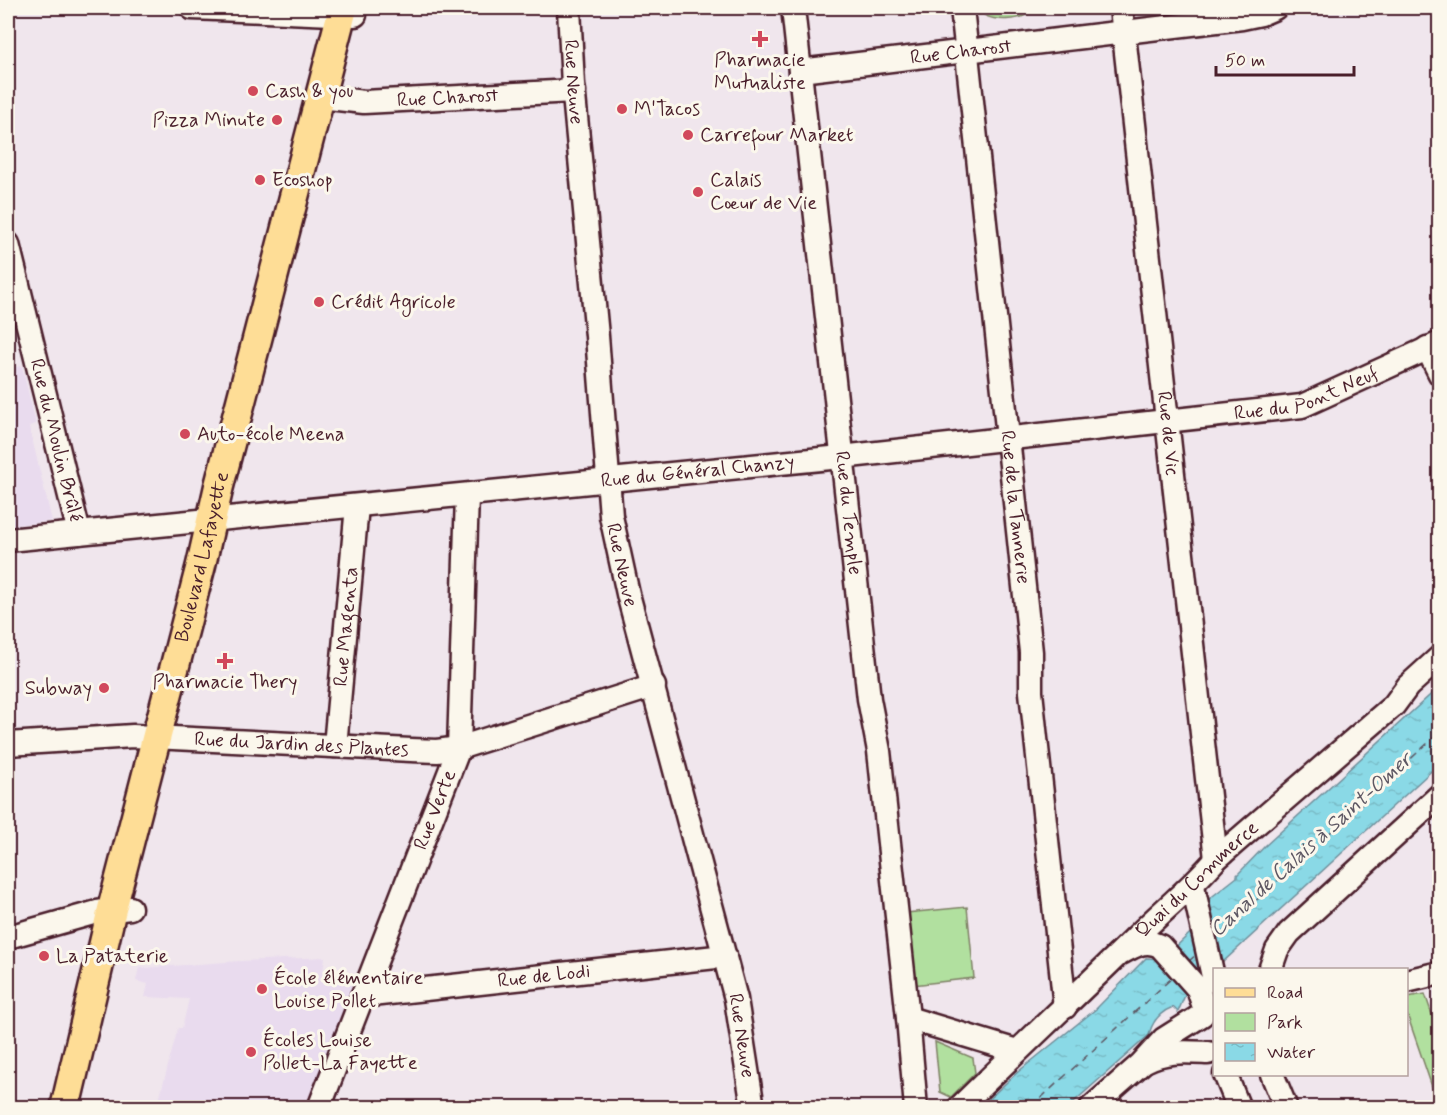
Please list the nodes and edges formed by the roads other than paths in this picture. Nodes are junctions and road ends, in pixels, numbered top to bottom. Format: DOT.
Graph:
graph roads {
  1 [pos="192,8"];
  2 [pos="568,8"];
  3 [pos="793,8"];
  4 [pos="962,8"];
  5 [pos="1121,8"];
  6 [pos="1275,8"];
  7 [pos="349,11"];
  8 [pos="1123,32"];
  9 [pos="966,50"];
  10 [pos="800,71"];
  11 [pos="574,91"];
  12 [pos="328,98"];
  13 [pos="8,244"];
  14 [pos="1433,345"];
  15 [pos="1440,374"];
  16 [pos="1167,422"];
  17 [pos="1009,439"];
  18 [pos="841,457"];
  19 [pos="608,480"];
  20 [pos="467,495"];
  21 [pos="357,506"];
  22 [pos="219,520"];
  23 [pos="79,533"];
  24 [pos="8,540"];
  25 [pos="1440,657"];
  26 [pos="654,686"];
  27 [pos="164,738"];
  28 [pos="8,744"];
  29 [pos="335,747"];
  30 [pos="459,748"];
  31 [pos="1440,795"];
  32 [pos="1216,860"];
  33 [pos="1195,896"];
  34 [pos="121,909"];
  35 [pos="8,937"];
  36 [pos="1119,954"];
  37 [pos="725,956"];
  38 [pos="1270,968"];
  39 [pos="1440,972"];
  40 [pos="1207,979"];
  41 [pos="1408,981"];
  42 [pos="362,996"];
  43 [pos="1065,1007"];
  44 [pos="1207,1009"];
  45 [pos="908,1018"];
  46 [pos="1017,1051"];
  47 [pos="1211,1055"];
  48 [pos="1141,1064"];
  49 [pos="1227,1076"];
  50 [pos="1273,1076"];
  51 [pos="65,1107"];
  52 [pos="79,1107"];
  53 [pos="319,1107"];
  54 [pos="753,1107"];
  55 [pos="916,1107"];
  56 [pos="958,1107"];
  57 [pos="1091,1107"];
  58 [pos="1239,1107"];
  59 [pos="1286,1107"];
  1 -- 7 [label="street"];
  2 -- 11 [label="street, Rue Neuve"];
  3 -- 10 [label="street, Rue du Temple"];
  4 -- 9 [label="street, Rue de la Tannerie"];
  5 -- 8 [label="street, Rue de Vic"];
  6 -- 8 [label="street, Rue Charost"];
  7 -- 12 [label="main road, Boulevard Lafayette"];
  8 -- 9 [label="street, Rue Charost"];
  8 -- 16 [label="street, Rue de Vic"];
  9 -- 10 [label="street, Rue Charost"];
  9 -- 17 [label="street, Rue de la Tannerie"];
  10 -- 18 [label="street, Rue du Temple"];
  11 -- 12 [label="street, Rue Charost"];
  11 -- 19 [label="street, Rue Neuve"];
  12 -- 22 [label="main road, Boulevard Lafayette"];
  13 -- 23 [label="street, Rue du Moulin Brûlé"];
  14 -- 15 [label="street"];
  14 -- 16 [label="street, Rue du Pont Neuf"];
  16 -- 17 [label="street, Rue du Général Chanzy"];
  16 -- 32 [label="street, Rue de Vic"];
  17 -- 18 [label="street, Rue du Général Chanzy"];
  17 -- 43 [label="street, Rue de la Tannerie"];
  18 -- 19 [label="street, Rue du Général Chanzy"];
  18 -- 45 [label="street, Rue du Temple"];
  19 -- 20 [label="street, Rue du Général Chanzy"];
  19 -- 26 [label="street, Rue Neuve"];
  20 -- 21 [label="street, Rue du Général Chanzy"];
  20 -- 30 [label="street, Rue Verte"];
  21 -- 22 [label="street, Rue du Général Chanzy"];
  21 -- 29 [label="street, Rue Magenta"];
  22 -- 23 [label="street, Rue du Général Chanzy"];
  22 -- 27 [label="main road, Boulevard Lafayette"];
  23 -- 24 [label="street, Rue du Général Chanzy"];
  25 -- 32 [label="street, Quai du Commerce"];
  26 -- 30 [label="street, Rue du Jardin des Plantes"];
  26 -- 37 [label="street, Rue Neuve"];
  27 -- 28 [label="street, Rue du Jardin des Plantes"];
  27 -- 29 [label="street, Rue du Jardin des Plantes"];
  27 -- 34 [label="main road, Boulevard Lafayette"];
  29 -- 30 [label="street, Rue du Jardin des Plantes"];
  30 -- 42 [label="street, Rue Verte"];
  31 -- 38 [label="street"];
  32 -- 33 [label="street, Quai du Commerce"];
  33 -- 36 [label="street, Quai du Commerce"];
  33 -- 40 [label="street"];
  34 -- 35 [label="street"];
  34 -- 51 [label="main road, Boulevard Lafayette"];
  34 -- 52 [label="main road, Boulevard Lafayette"];
  36 -- 40 [label="street"];
  36 -- 43 [label="street, Quai du Commerce"];
  37 -- 42 [label="street, Rue de Lodi"];
  37 -- 54 [label="street, Rue Neuve"];
  39 -- 41 [label="street"];
  40 -- 44 [label="street"];
  42 -- 53 [label="street, Rue Verte"];
  43 -- 46 [label="street, Quai du Commerce"];
  44 -- 47 [label="street"];
  44 -- 48 [label="street"];
  45 -- 46 [label="street"];
  45 -- 55 [label="street, Rue du Temple"];
  46 -- 56 [label="street, Quai du Commerce"];
  47 -- 48 [label="street"];
  48 -- 57 [label="street"];
  49 -- 58 [label="street"];
  50 -- 59 [label="street"];
}
